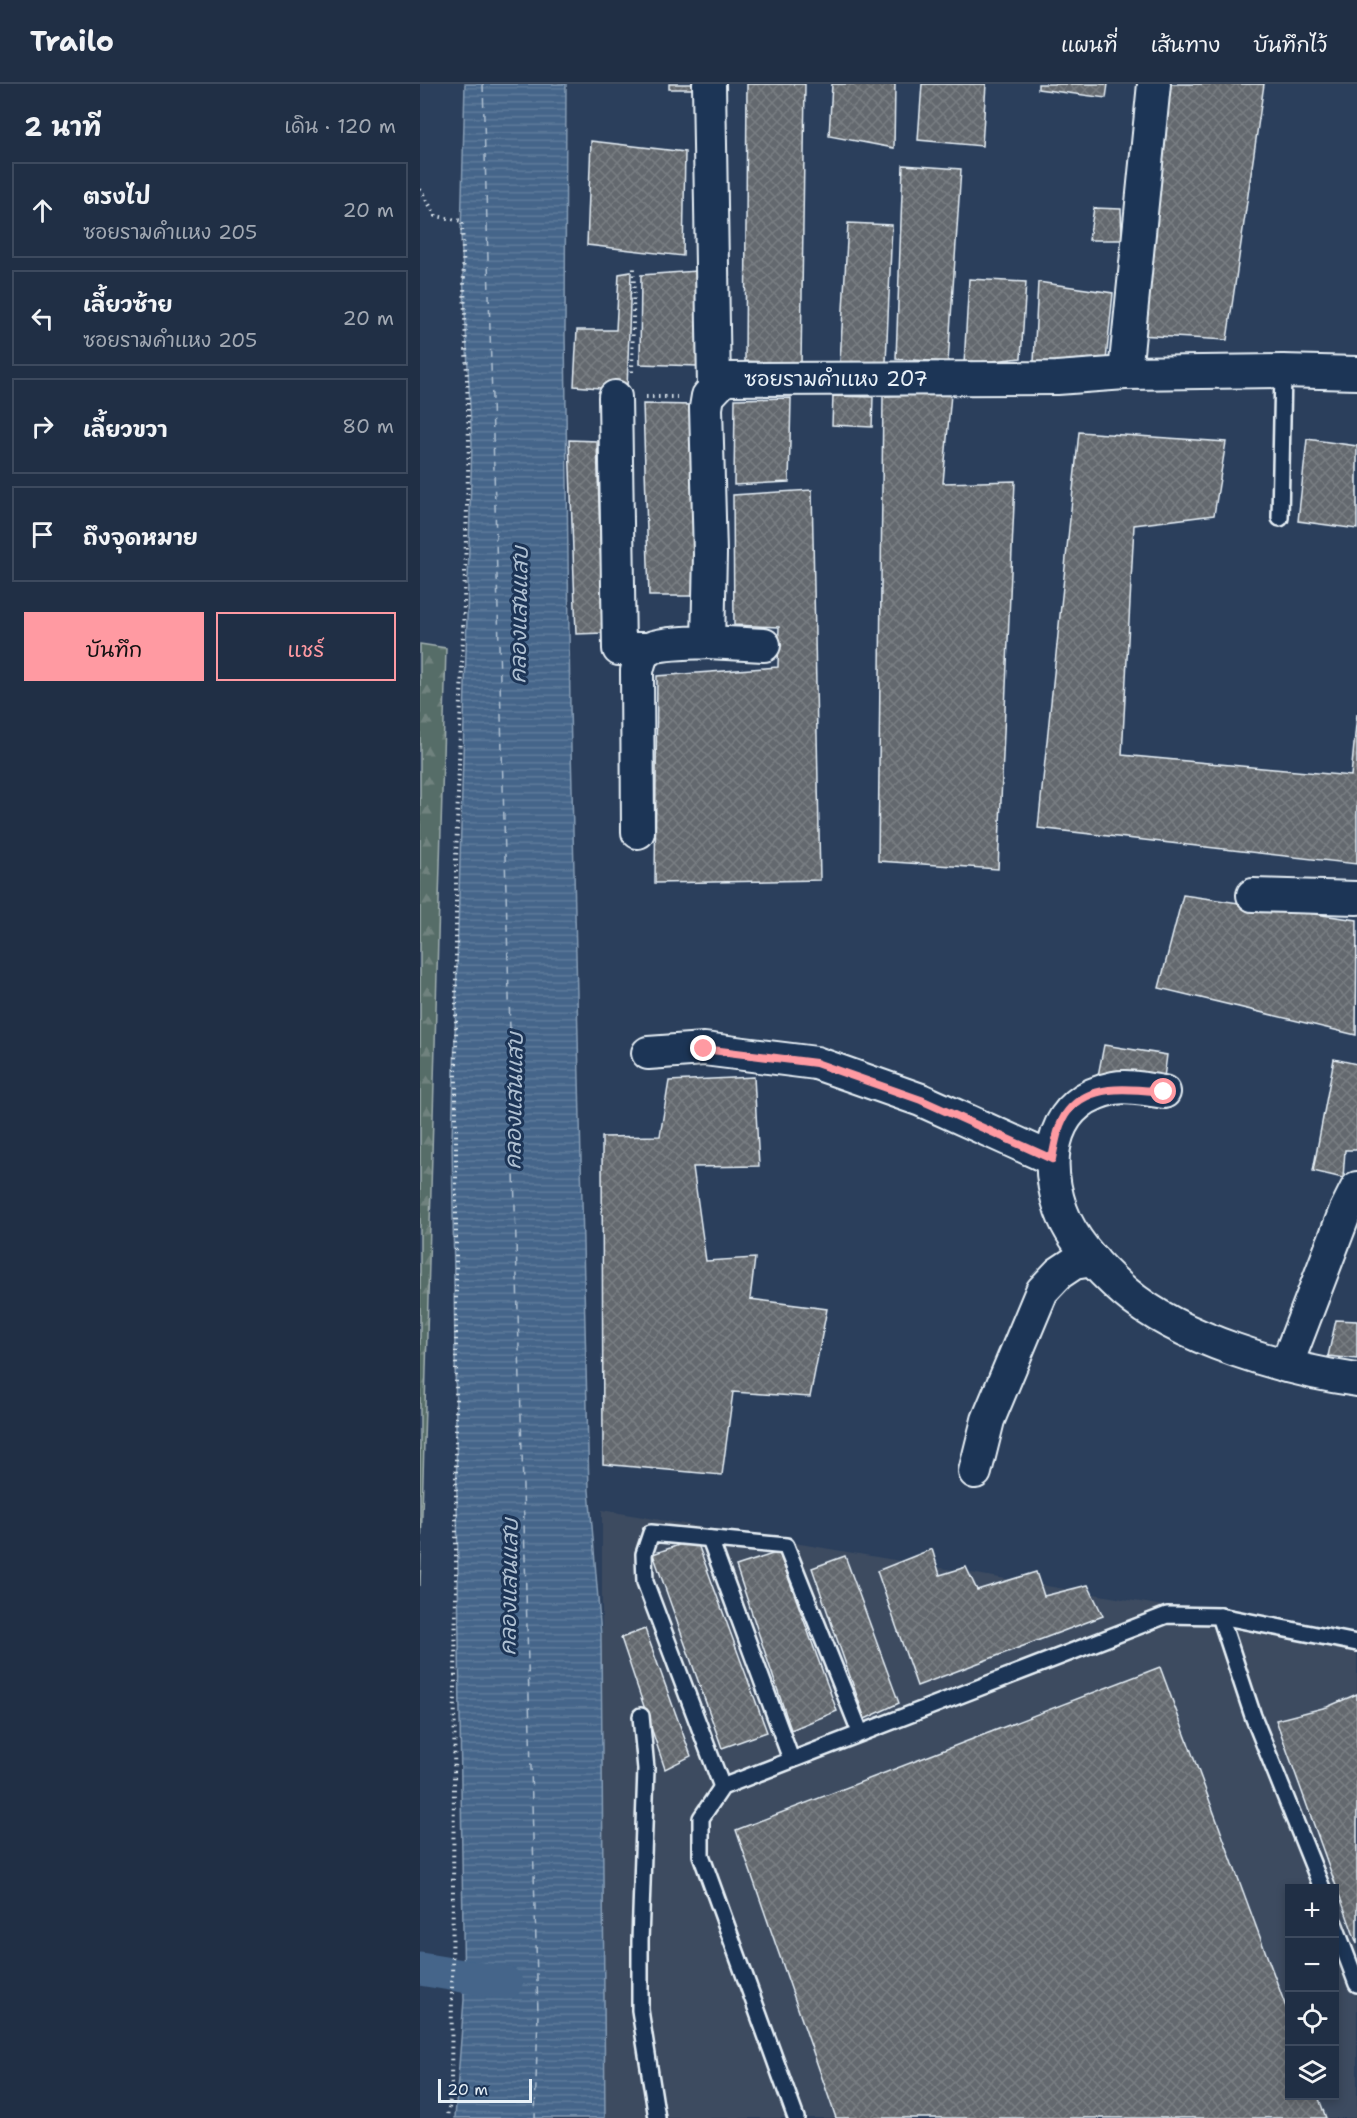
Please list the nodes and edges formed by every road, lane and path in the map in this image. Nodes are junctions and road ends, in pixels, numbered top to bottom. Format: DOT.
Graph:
graph roads {
  1 [pos="709,84"];
  2 [pos="1154,84"];
  3 [pos="420,189"];
  4 [pos="634,266"];
  5 [pos="1283,371"];
  6 [pos="1125,373"];
  7 [pos="1357,373"];
  8 [pos="711,392"];
  9 [pos="623,397"];
  10 [pos="1280,518"];
  11 [pos="708,642"];
  12 [pos="764,645"];
  13 [pos="649,649"];
  14 [pos="638,832"];
  15 [pos="1253,895"];
  16 [pos="1357,898"];
  17 [pos="648,1053"];
  18 [pos="1164,1092"];
  19 [pos="1052,1159"];
  20 [pos="1357,1188"];
  21 [pos="1094,1260"];
  22 [pos="1286,1366"];
  23 [pos="1357,1380"];
  24 [pos="975,1472"];
  25 [pos="710,1539"];
  26 [pos="1220,1616"];
  27 [pos="1357,1643"];
  28 [pos="640,1716"];
  29 [pos="860,1732"];
  30 [pos="792,1759"];
  31 [pos="722,1787"];
  32 [pos="1320,1884"];
  33 [pos="1339,1934"];
  34 [pos="1357,1984"];
  35 [pos="448,2118"];
  36 [pos="657,2118"];
  37 [pos="796,2118"];
  1 -- 8 [label="street"];
  2 -- 6 [label="street"];
  3 -- 35 [label="path"];
  4 -- 9 [label="path"];
  5 -- 6 [label="street, ซอยรามคำแหง 207"];
  5 -- 7 [label="street, ซอยรามคำแหง 207"];
  5 -- 10 [label="lane"];
  6 -- 8 [label="street, ซอยรามคำแหง 207"];
  8 -- 9 [label="path"];
  8 -- 11 [label="street"];
  9 -- 13 [label="street"];
  11 -- 12 [label="street"];
  11 -- 13 [label="street"];
  13 -- 14 [label="street"];
  15 -- 16 [label="street"];
  17 -- 19 [label="street"];
  18 -- 19 [label="street"];
  19 -- 21 [label="street"];
  20 -- 22 [label="street"];
  21 -- 22 [label="street"];
  21 -- 24 [label="street"];
  22 -- 23 [label="street"];
  25 -- 29 [label="lane"];
  25 -- 30 [label="lane"];
  25 -- 31 [label="lane"];
  26 -- 27 [label="lane"];
  26 -- 29 [label="lane"];
  26 -- 32 [label="lane"];
  28 -- 36 [label="lane"];
  29 -- 30 [label="lane"];
  30 -- 31 [label="lane"];
  31 -- 37 [label="lane"];
  33 -- 34 [label="lane"];
}
